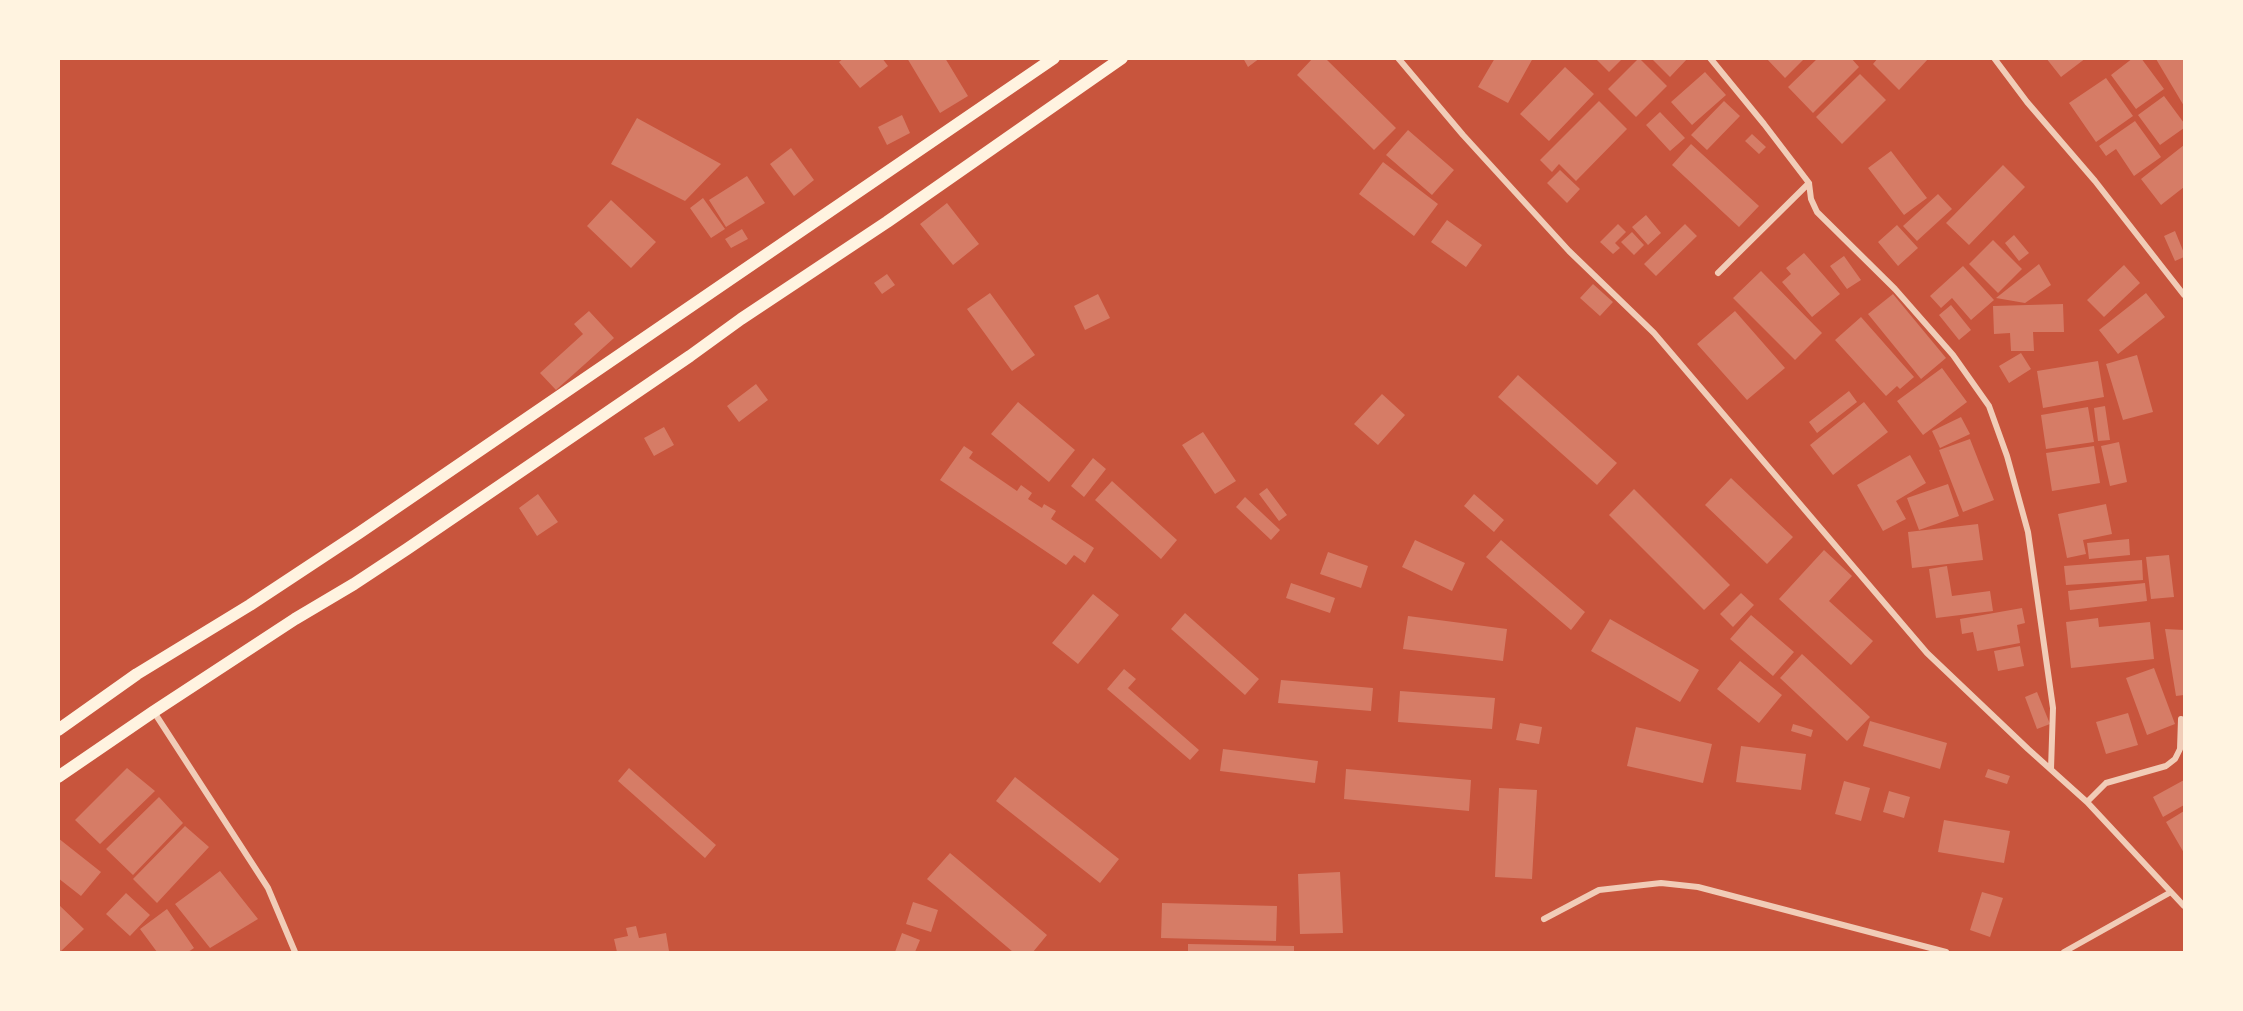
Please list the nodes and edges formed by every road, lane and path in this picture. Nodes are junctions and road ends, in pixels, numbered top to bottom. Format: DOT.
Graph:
graph roads {
  1 [pos="1053,58"];
  2 [pos="1122,58"];
  3 [pos="1398,58"];
  4 [pos="1710,58"];
  5 [pos="1994,58"];
  6 [pos="1809,183"];
  7 [pos="1718,273"];
  8 [pos="2184,296"];
  9 [pos="153,712"];
  10 [pos="2181,719"];
  11 [pos="58,730"];
  12 [pos="2051,769"];
  13 [pos="58,777"];
  14 [pos="2087,802"];
  15 [pos="2171,892"];
  16 [pos="2184,906"];
  17 [pos="1544,919"];
  18 [pos="296,952"];
  19 [pos="1946,952"];
  20 [pos="2064,952"];
  1 -- 11 [label="main road"];
  2 -- 9 [label="main road"];
  3 -- 12 [label="street"];
  4 -- 6 [label="street"];
  5 -- 8 [label="street"];
  6 -- 7 [label="street"];
  6 -- 12 [label="street"];
  9 -- 13 [label="main road"];
  9 -- 18 [label="street"];
  10 -- 14 [label="street"];
  12 -- 14 [label="street"];
  14 -- 15 [label="street"];
  15 -- 16 [label="street"];
  15 -- 20 [label="street"];
  17 -- 19 [label="street"];
}
